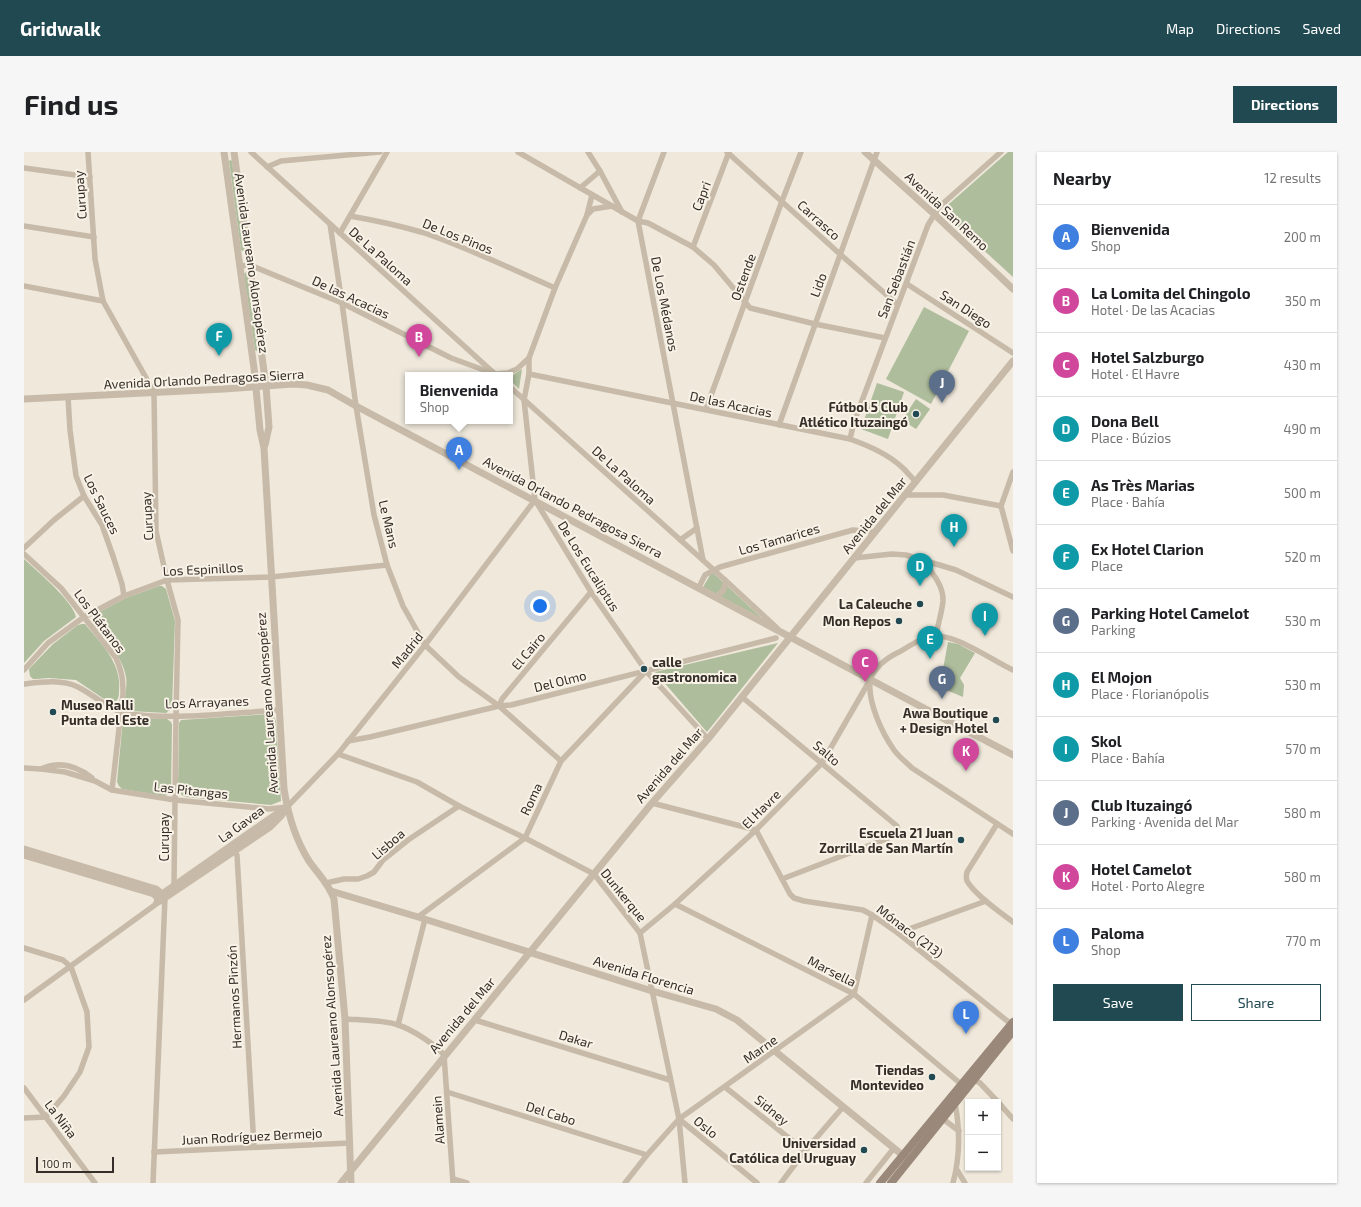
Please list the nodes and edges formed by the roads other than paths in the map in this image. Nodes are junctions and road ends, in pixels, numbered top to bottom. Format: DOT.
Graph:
graph roads {
  1 [pos="88,152"];
  2 [pos="224,152"];
  3 [pos="234,152"];
  4 [pos="251,152"];
  5 [pos="380,152"];
  6 [pos="387,152"];
  7 [pos="518,152"];
  8 [pos="588,152"];
  9 [pos="664,152"];
  10 [pos="801,152"];
  11 [pos="865,152"];
  12 [pos="877,152"];
  13 [pos="1001,152"];
  14 [pos="728,153"];
  15 [pos="874,160"];
  16 [pos="266,166"];
  17 [pos="24,168"];
  18 [pos="600,171"];
  19 [pos="90,177"];
  20 [pos="580,188"];
  21 [pos="592,195"];
  22 [pos="782,202"];
  23 [pos="612,206"];
  24 [pos="622,212"];
  25 [pos="934,214"];
  26 [pos="587,215"];
  27 [pos="350,216"];
  28 [pos="638,221"];
  29 [pos="330,224"];
  30 [pos="24,226"];
  31 [pos="340,233"];
  32 [pos="94,237"];
  33 [pos="693,247"];
  34 [pos="841,255"];
  35 [pos="250,265"];
  36 [pos="240,266"];
  37 [pos="907,284"];
  38 [pos="24,286"];
  39 [pos="555,288"];
  40 [pos="1013,289"];
  41 [pos="103,301"];
  42 [pos="342,303"];
  43 [pos="745,303"];
  44 [pos="897,304"];
  45 [pos="815,324"];
  46 [pos="885,338"];
  47 [pos="1013,352"];
  48 [pos="262,355"];
  49 [pos="252,356"];
  50 [pos="529,358"];
  51 [pos="1013,361"];
  52 [pos="490,372"];
  53 [pos="494,372"];
  54 [pos="512,372"];
  55 [pos="529,374"];
  56 [pos="256,386"];
  57 [pos="266,386"];
  58 [pos="513,390"];
  59 [pos="154,392"];
  60 [pos="68,397"];
  61 [pos="24,399"];
  62 [pos="524,400"];
  63 [pos="673,403"];
  64 [pos="356,406"];
  65 [pos="706,409"];
  66 [pos="268,417"];
  67 [pos="259,418"];
  68 [pos="779,425"];
  69 [pos="850,438"];
  70 [pos="264,448"];
  71 [pos="1013,472"];
  72 [pos="916,482"];
  73 [pos="904,495"];
  74 [pos="84,496"];
  75 [pos="535,500"];
  76 [pos="1001,506"];
  77 [pos="697,528"];
  78 [pos="874,532"];
  79 [pos="680,540"];
  80 [pos="24,548"];
  81 [pos="1013,551"];
  82 [pos="24,554"];
  83 [pos="854,558"];
  84 [pos="920,558"];
  85 [pos="705,562"];
  86 [pos="387,565"];
  87 [pos="713,570"];
  88 [pos="705,575"];
  89 [pos="271,577"];
  90 [pos="167,580"];
  91 [pos="725,580"];
  92 [pos="699,587"];
  93 [pos="591,592"];
  94 [pos="124,596"];
  95 [pos="716,596"];
  96 [pos="1013,597"];
  97 [pos="84,617"];
  98 [pos="780,630"];
  99 [pos="936,636"];
  100 [pos="790,637"];
  101 [pos="776,638"];
  102 [pos="425,645"];
  103 [pos="24,670"];
  104 [pos="1013,670"];
  105 [pos="646,671"];
  106 [pos="870,680"];
  107 [pos="24,684"];
  108 [pos="742,697"];
  109 [pos="499,706"];
  110 [pos="279,710"];
  111 [pos="120,712"];
  112 [pos="176,716"];
  113 [pos="708,739"];
  114 [pos="348,741"];
  115 [pos="338,754"];
  116 [pos="1013,755"];
  117 [pos="561,761"];
  118 [pos="822,764"];
  119 [pos="24,768"];
  120 [pos="112,790"];
  121 [pos="175,800"];
  122 [pos="652,803"];
  123 [pos="459,806"];
  124 [pos="287,807"];
  125 [pos="997,824"];
  126 [pos="756,830"];
  127 [pos="1013,834"];
  128 [pos="525,838"];
  129 [pos="24,849"];
  130 [pos="233,849"];
  131 [pos="24,855"];
  132 [pos="594,874"];
  133 [pos="782,879"];
  134 [pos="326,883"];
  135 [pos="176,888"];
  136 [pos="331,891"];
  137 [pos="161,900"];
  138 [pos="986,901"];
  139 [pos="675,904"];
  140 [pos="872,915"];
  141 [pos="422,918"];
  142 [pos="1013,922"];
  143 [pos="640,933"];
  144 [pos="898,933"];
  145 [pos="24,948"];
  146 [pos="530,953"];
  147 [pos="71,967"];
  148 [pos="652,991"];
  149 [pos="854,994"];
  150 [pos="24,1000"];
  151 [pos="345,1019"];
  152 [pos="475,1020"];
  153 [pos="398,1025"];
  154 [pos="1012,1026"];
  155 [pos="776,1051"];
  156 [pos="444,1055"];
  157 [pos="971,1078"];
  158 [pos="670,1080"];
  159 [pos="961,1084"];
  160 [pos="725,1087"];
  161 [pos="24,1088"];
  162 [pos="447,1092"];
  163 [pos="995,1099"];
  164 [pos="955,1103"];
  165 [pos="1001,1105"];
  166 [pos="843,1107"];
  167 [pos="46,1116"];
  168 [pos="24,1118"];
  169 [pos="679,1119"];
  170 [pos="943,1119"];
  171 [pos="1013,1119"];
  172 [pos="959,1131"];
  173 [pos="350,1143"];
  174 [pos="254,1147"];
  175 [pos="894,1148"];
  176 [pos="805,1151"];
  177 [pos="154,1152"];
  178 [pos="648,1154"];
  179 [pos="902,1155"];
  180 [pos="909,1161"];
  181 [pos="351,1170"];
  182 [pos="957,1170"];
  183 [pos="453,1181"];
  184 [pos="95,1183"];
  185 [pos="153,1183"];
  186 [pos="341,1183"];
  187 [pos="352,1183"];
  188 [pos="467,1183"];
  189 [pos="626,1183"];
  190 [pos="685,1183"];
  191 [pos="757,1183"];
  192 [pos="781,1183"];
  193 [pos="866,1183"];
  194 [pos="880,1183"];
  195 [pos="891,1183"];
  196 [pos="953,1183"];
  197 [pos="965,1183"];
  1 -- 19 [label="street, Curupay"];
  2 -- 36 [label="street, Avenida Laureano Alonsopérez"];
  3 -- 35 [label="street, Avenida Laureano Alonsopérez"];
  4 -- 16 [label="street, De La Paloma"];
  5 -- 16 [label="street"];
  6 -- 27 [label="street"];
  7 -- 20 [label="street"];
  8 -- 18 [label="street"];
  9 -- 28 [label="street"];
  10 -- 22 [label="street, Ostende"];
  11 -- 15 [label="street, Avenida San Remo"];
  12 -- 15 [label="street, Lido"];
  13 -- 25 [label="street, San Sebastián"];
  14 -- 22 [label="street, Carrasco"];
  14 -- 33 [label="street, Capri"];
  15 -- 25 [label="street, Avenida San Remo"];
  15 -- 34 [label="street, Lido"];
  16 -- 29 [label="street, De La Paloma"];
  17 -- 19 [label="street"];
  18 -- 20 [label="street"];
  18 -- 24 [label="street"];
  19 -- 32 [label="street, Curupay"];
  20 -- 21 [label="street"];
  21 -- 23 [label="street"];
  21 -- 26 [label="street, De Los Eucaliptus"];
  22 -- 34 [label="street, Carrasco"];
  22 -- 43 [label="street, Ostende"];
  23 -- 24 [label="street"];
  23 -- 26 [label="street"];
  24 -- 28 [label="street"];
  25 -- 37 [label="street, San Sebastián"];
  25 -- 40 [label="street, Avenida San Remo"];
  26 -- 39 [label="street, De Los Eucaliptus"];
  27 -- 31 [label="street"];
  27 -- 39 [label="street, De Los Pinos"];
  28 -- 33 [label="street"];
  28 -- 63 [label="street, De Los Médanos"];
  29 -- 31 [label="street, De La Paloma"];
  29 -- 42 [label="street, Le Mans"];
  30 -- 32 [label="street"];
  31 -- 53 [label="street, De La Paloma"];
  32 -- 41 [label="street, Curupay"];
  33 -- 43 [label="street"];
  34 -- 44 [label="street, Carrasco"];
  34 -- 45 [label="street, Lido"];
  35 -- 36 [label="street, De las Acacias"];
  35 -- 42 [label="street, De las Acacias"];
  35 -- 48 [label="street, Avenida Laureano Alonsopérez"];
  36 -- 49 [label="street, Avenida Laureano Alonsopérez"];
  37 -- 44 [label="street, San Sebastián"];
  37 -- 47 [label="street, San Diego"];
  38 -- 41 [label="street"];
  39 -- 50 [label="street, De Los Eucaliptus"];
  41 -- 59 [label="street, Curupay"];
  42 -- 52 [label="street, De las Acacias"];
  42 -- 64 [label="street, Le Mans"];
  43 -- 45 [label="street"];
  43 -- 65 [label="street, Ostende"];
  44 -- 46 [label="street, San Sebastián"];
  45 -- 46 [label="street"];
  45 -- 68 [label="street, Lido"];
  46 -- 69 [label="street, San Sebastián"];
  48 -- 49 [label="street"];
  48 -- 57 [label="street, Avenida Laureano Alonsopérez"];
  49 -- 56 [label="street, Avenida Laureano Alonsopérez"];
  50 -- 54 [label="street"];
  50 -- 55 [label="street, De Los Eucaliptus"];
  51 -- 72 [label="street, Avenida del Mar"];
  55 -- 62 [label="street, De Los Eucaliptus"];
  55 -- 63 [label="street, De las Acacias"];
  56 -- 57 [label="street, Avenida Orlando Pedragosa Sierra"];
  56 -- 59 [label="street, Avenida Orlando Pedragosa Sierra"];
  56 -- 67 [label="street, Avenida Laureano Alonsopérez"];
  57 -- 64 [label="street, Avenida Orlando Pedragosa Sierra"];
  57 -- 66 [label="street, Avenida Laureano Alonsopérez"];
  58 -- 62 [label="street, De La Paloma"];
  59 -- 60 [label="street, Avenida Orlando Pedragosa Sierra"];
  59 -- 90 [label="street, Curupay"];
  60 -- 61 [label="street, Avenida Orlando Pedragosa Sierra"];
  60 -- 74 [label="street, Los Sauces"];
  62 -- 75 [label="street, De Los Eucaliptus"];
  62 -- 79 [label="street, De La Paloma"];
  63 -- 65 [label="street, De las Acacias"];
  63 -- 77 [label="street, De Los Médanos"];
  64 -- 75 [label="street, Avenida Orlando Pedragosa Sierra"];
  64 -- 86 [label="street, Le Mans"];
  65 -- 68 [label="street, De las Acacias"];
  66 -- 67 [label="street"];
  66 -- 70 [label="street, Avenida Laureano Alonsopérez"];
  67 -- 70 [label="street, Avenida Laureano Alonsopérez"];
  68 -- 69 [label="street, De las Acacias"];
  69 -- 72 [label="street, De las Acacias"];
  70 -- 89 [label="street, Avenida Laureano Alonsopérez"];
  71 -- 76 [label="street"];
  72 -- 73 [label="street, Avenida del Mar"];
  73 -- 76 [label="street"];
  73 -- 78 [label="street, Avenida del Mar"];
  74 -- 80 [label="street"];
  74 -- 94 [label="street, Los Sauces"];
  75 -- 92 [label="street, Avenida Orlando Pedragosa Sierra"];
  75 -- 93 [label="street, De Los Eucaliptus"];
  75 -- 102 [label="street, Madrid"];
  76 -- 81 [label="street"];
  77 -- 79 [label="street"];
  77 -- 85 [label="street, De Los Médanos"];
  78 -- 83 [label="street, Avenida del Mar"];
  78 -- 87 [label="street, Los Tamarices"];
  79 -- 85 [label="street, De La Paloma"];
  82 -- 97 [label="street, Los Plátanos"];
  83 -- 84 [label="street"];
  83 -- 100 [label="street, Avenida del Mar"];
  84 -- 96 [label="street"];
  84 -- 99 [label="street"];
  85 -- 87 [label="street, De La Paloma"];
  85 -- 88 [label="street"];
  86 -- 89 [label="street, Los Espinillos"];
  86 -- 102 [label="street, Le Mans"];
  87 -- 88 [label="street, Los Tamarices"];
  87 -- 91 [label="street, De La Paloma"];
  88 -- 92 [label="street"];
  89 -- 90 [label="street, Los Espinillos"];
  89 -- 110 [label="street, Avenida Laureano Alonsopérez"];
  90 -- 94 [label="street, Los Espinillos"];
  90 -- 112 [label="street, Curupay"];
  91 -- 95 [label="street"];
  91 -- 98 [label="street, De La Paloma"];
  92 -- 95 [label="street, Avenida Orlando Pedragosa Sierra"];
  93 -- 105 [label="street, De Los Eucaliptus"];
  93 -- 109 [label="street, El Cairo"];
  94 -- 97 [label="street, Los Espinillos"];
  95 -- 98 [label="street, Avenida Orlando Pedragosa Sierra"];
  97 -- 103 [label="street, Los Espinillos"];
  97 -- 111 [label="street, Los Plátanos"];
  98 -- 100 [label="street, Avenida Orlando Pedragosa Sierra"];
  99 -- 104 [label="street"];
  99 -- 106 [label="street, El Havre"];
  100 -- 106 [label="street, Avenida Orlando Pedragosa Sierra"];
  100 -- 108 [label="street, Avenida del Mar"];
  101 -- 105 [label="street, Del Olmo"];
  102 -- 109 [label="street, Le Mans"];
  102 -- 114 [label="street, Madrid"];
  105 -- 109 [label="street, Del Olmo"];
  105 -- 113 [label="street, De Los Eucaliptus"];
  105 -- 117 [label="street, Roma"];
  106 -- 116 [label="street, Avenida Orlando Pedragosa Sierra"];
  106 -- 118 [label="street, El Havre"];
  106 -- 125 [label="street"];
  107 -- 111 [label="street, Los Arrayanes"];
  108 -- 113 [label="street, Avenida del Mar"];
  108 -- 118 [label="street, Salto"];
  109 -- 114 [label="street, Del Olmo"];
  109 -- 117 [label="street, Le Mans"];
  110 -- 112 [label="street, Los Arrayanes"];
  110 -- 124 [label="street, Avenida Laureano Alonsopérez"];
  111 -- 112 [label="street, Los Arrayanes"];
  111 -- 120 [label="street, Los Plátanos"];
  112 -- 121 [label="street, Curupay"];
  113 -- 122 [label="street, Avenida del Mar"];
  114 -- 115 [label="street, Madrid"];
  115 -- 123 [label="street, Dunkerque"];
  115 -- 124 [label="street, Madrid"];
  117 -- 128 [label="street, Roma"];
  118 -- 126 [label="street, El Havre"];
  118 -- 133 [label="street, Salto"];
  119 -- 120 [label="street, Las Pitangas"];
  120 -- 121 [label="street, Las Pitangas"];
  121 -- 124 [label="street, Las Pitangas"];
  121 -- 135 [label="street, Curupay"];
  122 -- 126 [label="street"];
  122 -- 132 [label="street, Avenida del Mar"];
  123 -- 128 [label="street, Dunkerque"];
  123 -- 134 [label="street, Lisboa"];
  124 -- 130 [label="street, La Gavea"];
  124 -- 134 [label="street, Avenida Laureano Alonsopérez"];
  125 -- 127 [label="street"];
  125 -- 138 [label="street"];
  126 -- 133 [label="street, Mónaco (213)"];
  126 -- 139 [label="street, El Havre"];
  128 -- 132 [label="street, Dunkerque"];
  128 -- 141 [label="street, Roma"];
  129 -- 137 [label="street"];
  130 -- 135 [label="street, La Gavea"];
  130 -- 174 [label="street, Hermanos Pinzón"];
  131 -- 137 [label="street"];
  132 -- 143 [label="street, Dunkerque"];
  132 -- 146 [label="street, Avenida del Mar"];
  133 -- 140 [label="street, Mónaco (213)"];
  134 -- 136 [label="street, Avenida Laureano Alonsopérez"];
  135 -- 137 [label="street, La Gavea"];
  136 -- 141 [label="street, Avenida Florencia"];
  136 -- 151 [label="street, Avenida Laureano Alonsopérez"];
  137 -- 147 [label="street, La Gavea"];
  137 -- 177 [label="street"];
  138 -- 142 [label="street"];
  138 -- 144 [label="street"];
  139 -- 143 [label="street, El Havre"];
  139 -- 149 [label="street, Marsella"];
  140 -- 144 [label="street, Mónaco (213)"];
  140 -- 149 [label="street"];
  141 -- 146 [label="street, Avenida Florencia"];
  141 -- 153 [label="street"];
  143 -- 148 [label="street, Dunkerque"];
  144 -- 154 [label="street, Mónaco (213)"];
  145 -- 147 [label="street"];
  146 -- 148 [label="street, Avenida Florencia"];
  146 -- 152 [label="street, Avenida del Mar"];
  147 -- 150 [label="street, La Gavea"];
  147 -- 167 [label="street"];
  148 -- 155 [label="street, Avenida Florencia"];
  148 -- 158 [label="street, Dunkerque"];
  149 -- 155 [label="street, Marne"];
  149 -- 159 [label="street, Marsella"];
  151 -- 153 [label="street"];
  151 -- 173 [label="street, Avenida Laureano Alonsopérez"];
  152 -- 156 [label="street, Avenida del Mar"];
  152 -- 158 [label="street, Dakar"];
  153 -- 156 [label="street"];
  154 -- 157 [label="main road"];
  155 -- 160 [label="street, Marne"];
  155 -- 166 [label="street, Avenida Florencia"];
  156 -- 162 [label="street, Alamein"];
  156 -- 181 [label="street, Avenida del Mar"];
  157 -- 159 [label="main road"];
  157 -- 163 [label="street"];
  157 -- 164 [label="main road"];
  158 -- 169 [label="street, Dunkerque"];
  159 -- 179 [label="main road"];
  160 -- 169 [label="street, Marne"];
  160 -- 176 [label="street, Sidney"];
  161 -- 167 [label="street, La Niña"];
  162 -- 178 [label="street, Del Cabo"];
  162 -- 183 [label="street, Alamein"];
  164 -- 170 [label="main road"];
  164 -- 172 [label="street"];
  165 -- 171 [label="street"];
  166 -- 175 [label="street, Avenida Florencia"];
  166 -- 176 [label="street"];
  167 -- 168 [label="street"];
  167 -- 184 [label="street, La Niña"];
  169 -- 178 [label="street, Marne"];
  169 -- 190 [label="street, Dunkerque"];
  169 -- 191 [label="street, Oslo"];
  170 -- 172 [label="street"];
  170 -- 180 [label="main road"];
  172 -- 182 [label="street"];
  173 -- 174 [label="street, Juan Rodríguez Bermejo"];
  173 -- 181 [label="street, Avenida Laureano Alonsopérez"];
  174 -- 177 [label="street, Juan Rodríguez Bermejo"];
  175 -- 179 [label="street, Avenida Florencia"];
  175 -- 193 [label="street"];
  176 -- 192 [label="street"];
  177 -- 185 [label="street"];
  178 -- 189 [label="street, Marne"];
  179 -- 180 [label="street, Avenida Florencia"];
  179 -- 194 [label="main road"];
  180 -- 195 [label="main road"];
  181 -- 186 [label="street, Avenida del Mar"];
  181 -- 187 [label="street, Avenida Laureano Alonsopérez"];
  182 -- 196 [label="street"];
  182 -- 197 [label="street"];
  183 -- 188 [label="street"];
}
